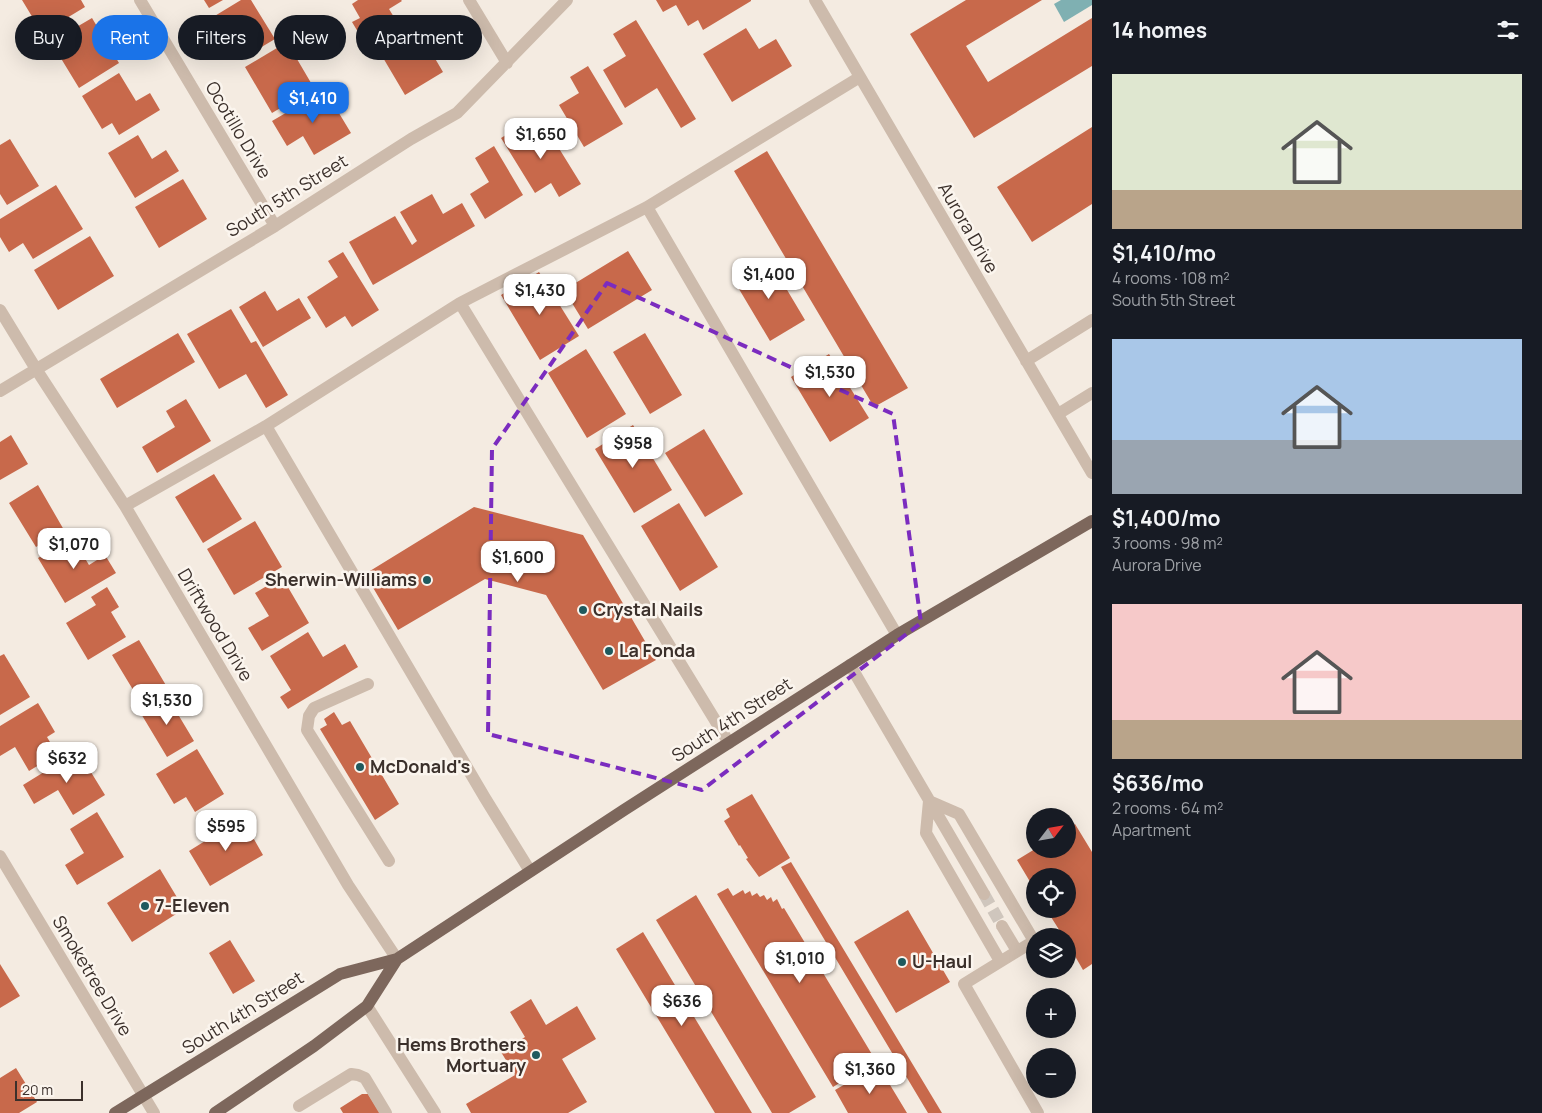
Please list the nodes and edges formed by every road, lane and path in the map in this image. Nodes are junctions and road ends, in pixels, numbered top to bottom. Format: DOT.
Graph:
graph roads {
  1 [pos="140,0"];
  2 [pos="469,0"];
  3 [pos="567,0"];
  4 [pos="815,0"];
  5 [pos="507,63"];
  6 [pos="860,76"];
  7 [pos="647,207"];
  8 [pos="275,226"];
  9 [pos="460,303"];
  10 [pos="0,310"];
  11 [pos="1092,320"];
  12 [pos="1026,361"];
  13 [pos="36,369"];
  14 [pos="0,391"];
  15 [pos="1092,393"];
  16 [pos="1058,414"];
  17 [pos="266,426"];
  18 [pos="1092,473"];
  19 [pos="124,506"];
  20 [pos="1092,520"];
  21 [pos="897,635"];
  22 [pos="850,666"];
  23 [pos="368,684"];
  24 [pos="729,743"];
  25 [pos="929,801"];
  26 [pos="0,856"];
  27 [pos="388,861"];
  28 [pos="530,871"];
  29 [pos="984,894"];
  30 [pos="1002,926"];
  31 [pos="1017,951"];
  32 [pos="397,959"];
  33 [pos="1000,962"];
  34 [pos="367,1006"];
  35 [pos="144,1096"];
  36 [pos="299,1106"];
  37 [pos="115,1113"];
  38 [pos="154,1113"];
  39 [pos="215,1113"];
  40 [pos="386,1113"];
  41 [pos="434,1113"];
  42 [pos="1038,1113"];
  1 -- 8 [label="street, Ocotillo Drive"];
  2 -- 5 [label="street"];
  3 -- 5 [label="street, South 5th Street"];
  4 -- 6 [label="street, Aurora Drive"];
  5 -- 8 [label="street, South 5th Street"];
  6 -- 7 [label="street"];
  6 -- 12 [label="street, Aurora Drive"];
  7 -- 9 [label="street"];
  7 -- 21 [label="street"];
  8 -- 13 [label="street, South 5th Street"];
  9 -- 17 [label="street"];
  9 -- 24 [label="street"];
  10 -- 13 [label="street, Driftwood Drive"];
  11 -- 12 [label="street"];
  12 -- 16 [label="street, Aurora Drive"];
  13 -- 14 [label="street, South 5th Street"];
  13 -- 19 [label="street, Driftwood Drive"];
  15 -- 16 [label="street"];
  16 -- 18 [label="street, Aurora Drive"];
  17 -- 19 [label="street"];
  17 -- 28 [label="street"];
  19 -- 32 [label="street, Driftwood Drive"];
  20 -- 21 [label="main road, South 4th Street"];
  21 -- 22 [label="main road, South 4th Street"];
  22 -- 24 [label="main road, South 4th Street"];
  22 -- 25 [label="street"];
  23 -- 27 [label="street"];
  24 -- 28 [label="main road, South 4th Street"];
  25 -- 29 [label="street"];
  25 -- 31 [label="street"];
  25 -- 33 [label="street"];
  26 -- 35 [label="street, Smoketree Drive"];
  28 -- 32 [label="main road, South 4th Street"];
  30 -- 31 [label="street"];
  31 -- 33 [label="street"];
  32 -- 34 [label="main road, South 4th Street"];
  32 -- 35 [label="main road, South 4th Street"];
  33 -- 42 [label="street"];
  34 -- 39 [label="main road, South 4th Street"];
  34 -- 41 [label="street"];
  35 -- 37 [label="main road, South 4th Street"];
  35 -- 38 [label="street, Smoketree Drive"];
  36 -- 40 [label="street"];
}
